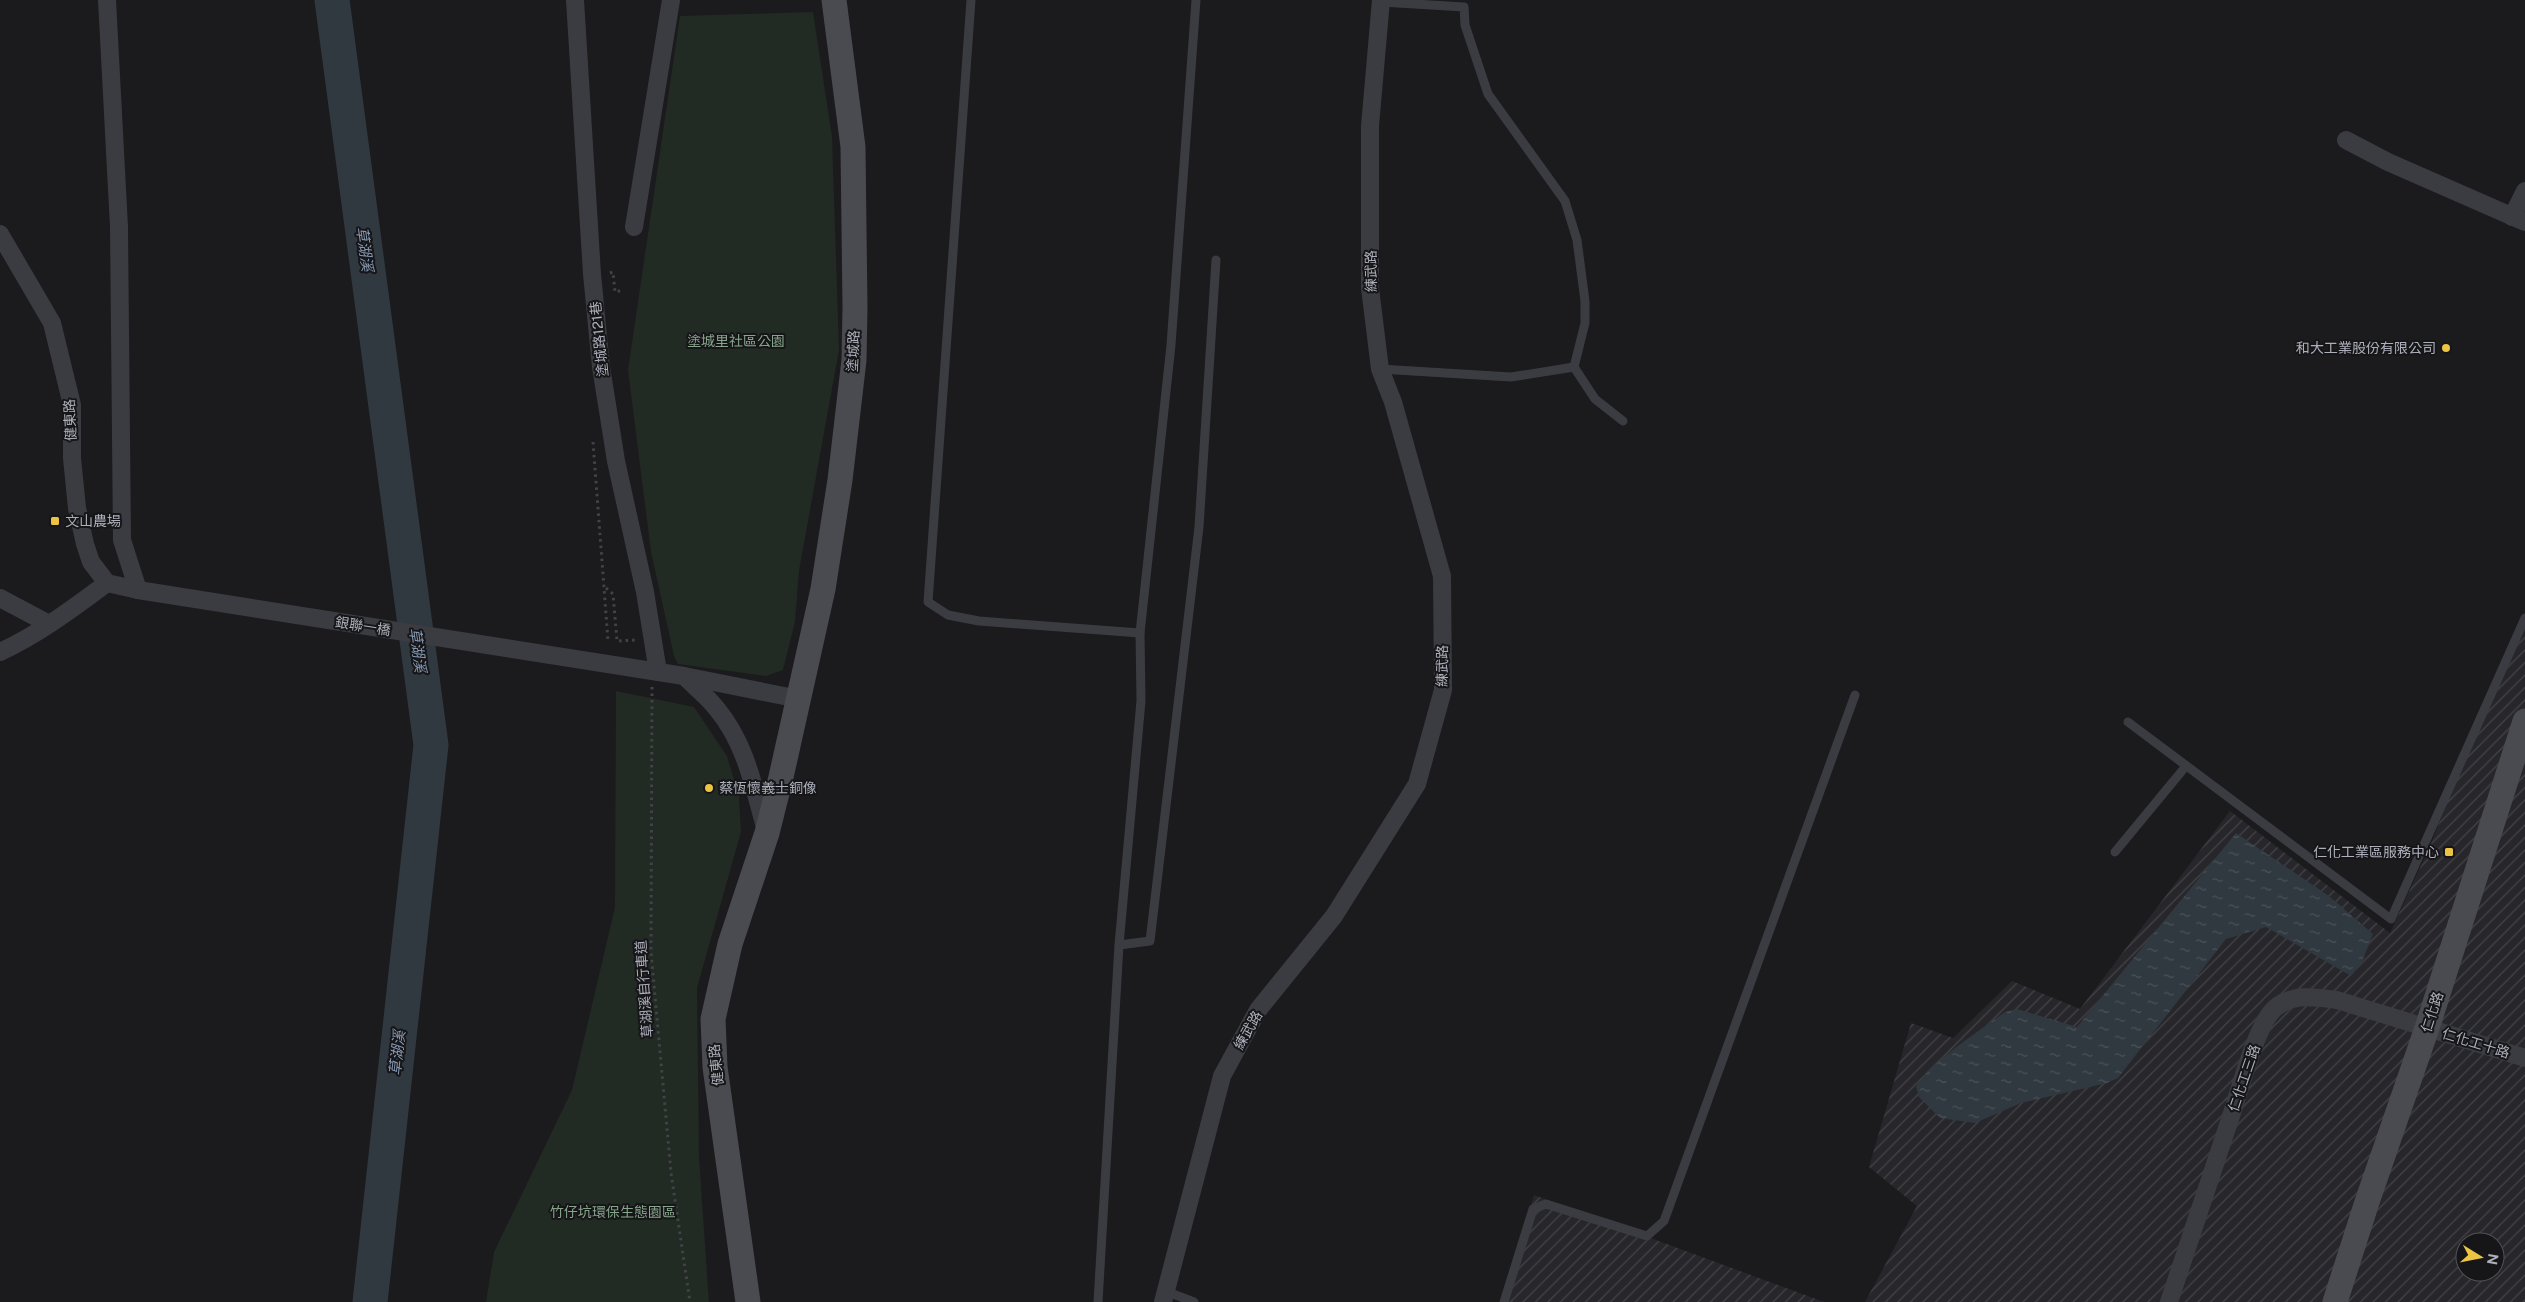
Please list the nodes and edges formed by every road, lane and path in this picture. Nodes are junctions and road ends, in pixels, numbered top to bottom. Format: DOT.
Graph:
graph roads {
  1 [pos="107,0"];
  2 [pos="575,0"];
  3 [pos="671,0"];
  4 [pos="834,0"];
  5 [pos="971,0"];
  6 [pos="1196,0"];
  7 [pos="1381,1"];
  8 [pos="1465,4"];
  9 [pos="2346,140"];
  10 [pos="2525,191"];
  11 [pos="2518,220"];
  12 [pos="634,227"];
  13 [pos="0,234"];
  14 [pos="1216,260"];
  15 [pos="602,274"];
  16 [pos="623,290"];
  17 [pos="1574,368"];
  18 [pos="1380,369"];
  19 [pos="1623,421"];
  20 [pos="108,582"];
  21 [pos="605,588"];
  22 [pos="138,590"];
  23 [pos="0,598"];
  24 [pos="2525,618"];
  25 [pos="48,624"];
  26 [pos="1140,633"];
  27 [pos="640,640"];
  28 [pos="0,652"];
  29 [pos="653,672"];
  30 [pos="684,676"];
  31 [pos="1855,695"];
  32 [pos="799,699"];
  33 [pos="2525,720"];
  34 [pos="2128,722"];
  35 [pos="2186,766"];
  36 [pos="767,833"];
  37 [pos="2115,852"];
  38 [pos="1119,945"];
  39 [pos="2427,1028"];
  40 [pos="2525,1058"];
  41 [pos="1164,1297"];
  42 [pos="690,1302"];
  43 [pos="748,1302"];
  44 [pos="1098,1302"];
  45 [pos="1194,1302"];
  46 [pos="1504,1302"];
  47 [pos="2169,1302"];
  48 [pos="2335,1302"];
  1 -- 22 [label="street"];
  2 -- 29 [label="street, 塗城路121巷"];
  3 -- 12 [label="street"];
  4 -- 32 [label="street, 塗城路"];
  5 -- 26 [label="lane"];
  6 -- 26 [label="lane"];
  7 -- 8 [label="lane"];
  7 -- 18 [label="street, 練武路"];
  8 -- 17 [label="lane"];
  9 -- 11 [label="street"];
  10 -- 11 [label="street"];
  13 -- 20 [label="street, 健東路"];
  14 -- 38 [label="lane"];
  15 -- 16 [label="path"];
  17 -- 18 [label="lane"];
  17 -- 19 [label="lane"];
  18 -- 41 [label="street, 練武路"];
  20 -- 22 [label="street"];
  20 -- 25 [label="street"];
  21 -- 27 [label="path"];
  22 -- 29 [label="street, 銀聯一橋"];
  23 -- 25 [label="street"];
  24 -- 35 [label="lane"];
  25 -- 28 [label="street"];
  26 -- 38 [label="lane"];
  29 -- 30 [label="street"];
  29 -- 42 [label="path, 草湖溪自行車道"];
  30 -- 32 [label="street"];
  30 -- 36 [label="street"];
  31 -- 46 [label="lane"];
  32 -- 36 [label="street, 健東路"];
  33 -- 39 [label="street, 仁化路"];
  34 -- 35 [label="lane"];
  35 -- 37 [label="lane"];
  36 -- 43 [label="street, 健東路"];
  38 -- 44 [label="lane"];
  39 -- 40 [label="street, 仁化工十路"];
  39 -- 47 [label="street, 仁化工三路"];
  39 -- 48 [label="street, 仁化路"];
  41 -- 45 [label="lane"];
}
